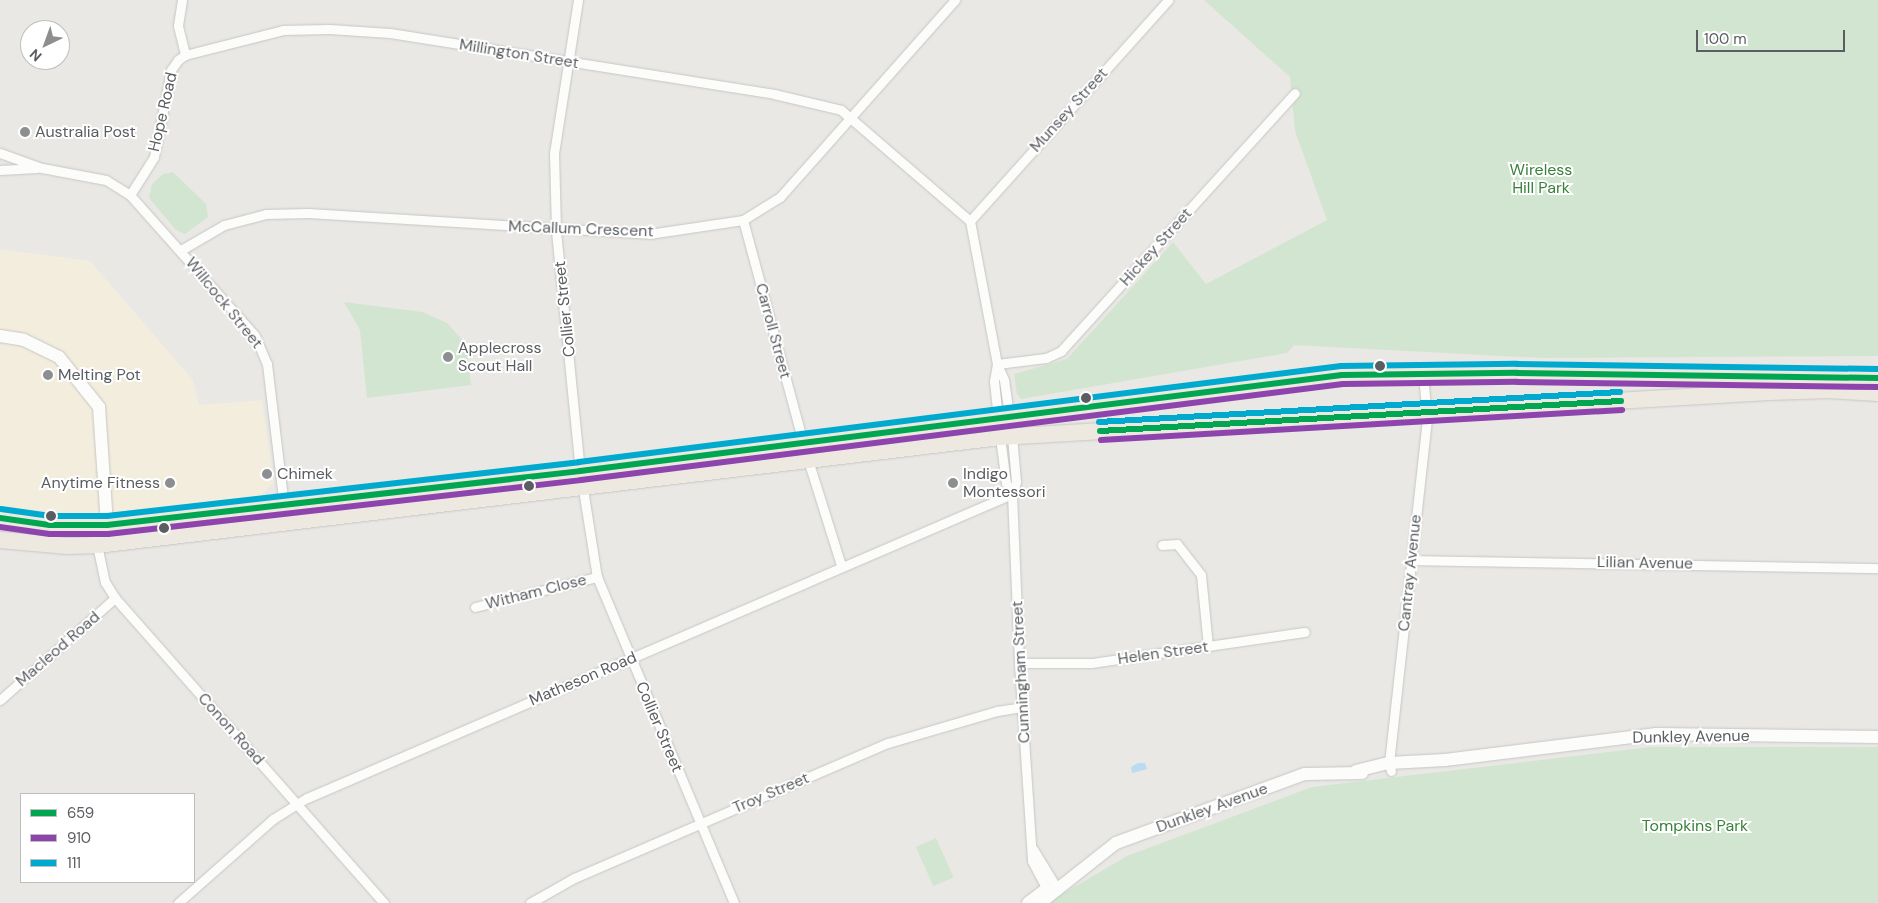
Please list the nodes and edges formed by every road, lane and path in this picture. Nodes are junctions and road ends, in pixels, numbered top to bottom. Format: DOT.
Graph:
graph roads {
  1 [pos="182,0"];
  2 [pos="578,0"];
  3 [pos="1168,0"];
  4 [pos="950,2"];
  5 [pos="185,55"];
  6 [pos="567,62"];
  7 [pos="1295,93"];
  8 [pos="850,119"];
  9 [pos="0,153"];
  10 [pos="42,168"];
  11 [pos="0,170"];
  12 [pos="130,195"];
  13 [pos="743,220"];
  14 [pos="970,221"];
  15 [pos="556,231"];
  16 [pos="181,250"];
  17 [pos="0,336"];
  18 [pos="997,364"];
  19 [pos="1423,375"];
  20 [pos="1878,378"];
  21 [pos="1878,393"];
  22 [pos="1426,412"];
  23 [pos="1004,417"];
  24 [pos="1006,436"];
  25 [pos="803,442"];
  26 [pos="808,460"];
  27 [pos="580,470"];
  28 [pos="583,489"];
  29 [pos="1012,494"];
  30 [pos="284,505"];
  31 [pos="0,518"];
  32 [pos="286,523"];
  33 [pos="107,525"];
  34 [pos="0,540"];
  35 [pos="1162,544"];
  36 [pos="97,545"];
  37 [pos="1411,560"];
  38 [pos="841,565"];
  39 [pos="1878,568"];
  40 [pos="597,577"];
  41 [pos="115,598"];
  42 [pos="475,607"];
  43 [pos="1305,632"];
  44 [pos="1208,646"];
  45 [pos="630,660"];
  46 [pos="1019,663"];
  47 [pos="0,700"];
  48 [pos="1022,707"];
  49 [pos="1878,737"];
  50 [pos="1390,767"];
  51 [pos="297,804"];
  52 [pos="700,823"];
  53 [pos="1052,889"];
  54 [pos="178,903"];
  55 [pos="384,903"];
  56 [pos="530,903"];
  57 [pos="734,903"];
  58 [pos="1028,903"];
  59 [pos="1040,903"];
  1 -- 5 [label="street, Hope Road"];
  2 -- 6 [label="street, Collier Street"];
  3 -- 14 [label="street, Munsey Street"];
  4 -- 8 [label="street, McCallum Crescent"];
  5 -- 6 [label="street, Millington Street"];
  5 -- 12 [label="street, Hope Road"];
  6 -- 8 [label="street, Millington Street"];
  6 -- 15 [label="street, Collier Street"];
  7 -- 18 [label="street, Hickey Street"];
  8 -- 13 [label="street, McCallum Crescent"];
  8 -- 14 [label="street"];
  9 -- 10 [label="street, Willcock Street"];
  10 -- 11 [label="street, Willcock Street"];
  10 -- 12 [label="street, Willcock Street"];
  12 -- 16 [label="street, Willcock Street"];
  13 -- 15 [label="street, McCallum Crescent"];
  13 -- 25 [label="street, Carroll Street"];
  14 -- 18 [label="street, Cunningham Street"];
  15 -- 16 [label="street, McCallum Crescent"];
  15 -- 27 [label="street, Collier Street"];
  16 -- 30 [label="street, Willcock Street"];
  17 -- 33 [label="street"];
  18 -- 23 [label="street, Cunningham Street"];
  19 -- 20 [label="highway"];
  19 -- 22 [label="street, Cantray Avenue"];
  19 -- 23 [label="highway"];
  21 -- 22 [label="highway"];
  22 -- 24 [label="highway"];
  22 -- 37 [label="street, Cantray Avenue"];
  23 -- 24 [label="street, Cunningham Street"];
  23 -- 25 [label="highway"];
  24 -- 26 [label="highway"];
  24 -- 29 [label="street, Cunningham Street"];
  25 -- 27 [label="highway"];
  26 -- 28 [label="highway"];
  26 -- 38 [label="street"];
  27 -- 30 [label="highway"];
  28 -- 32 [label="highway"];
  28 -- 40 [label="street, Collier Street"];
  29 -- 38 [label="street, Matheson Road"];
  29 -- 46 [label="street, Cunningham Street"];
  30 -- 32 [label="street, Willcock Street"];
  30 -- 33 [label="highway"];
  31 -- 33 [label="highway"];
  32 -- 36 [label="highway"];
  34 -- 36 [label="highway"];
  35 -- 44 [label="street"];
  36 -- 41 [label="street, Conon Road"];
  37 -- 39 [label="street, Lilian Avenue"];
  37 -- 50 [label="street, Cantray Avenue"];
  38 -- 45 [label="street, Matheson Road"];
  40 -- 42 [label="street, Witham Close"];
  40 -- 45 [label="street, Collier Street"];
  41 -- 47 [label="street, Macleod Road"];
  41 -- 51 [label="street, Conon Road"];
  43 -- 44 [label="street, Helen Street"];
  44 -- 46 [label="street, Helen Street"];
  45 -- 51 [label="street, Matheson Road"];
  45 -- 52 [label="street, Collier Street"];
  46 -- 48 [label="street, Cunningham Street"];
  48 -- 52 [label="street, Troy Street"];
  48 -- 53 [label="street, Cunningham Street"];
  49 -- 50 [label="street, Dunkley Avenue"];
  50 -- 53 [label="street, Dunkley Avenue"];
  51 -- 54 [label="street, Matheson Road"];
  51 -- 55 [label="street, Conon Road"];
  52 -- 56 [label="street, Troy Street"];
  52 -- 57 [label="street, Collier Street"];
  53 -- 58 [label="street"];
  53 -- 59 [label="street"];
}
